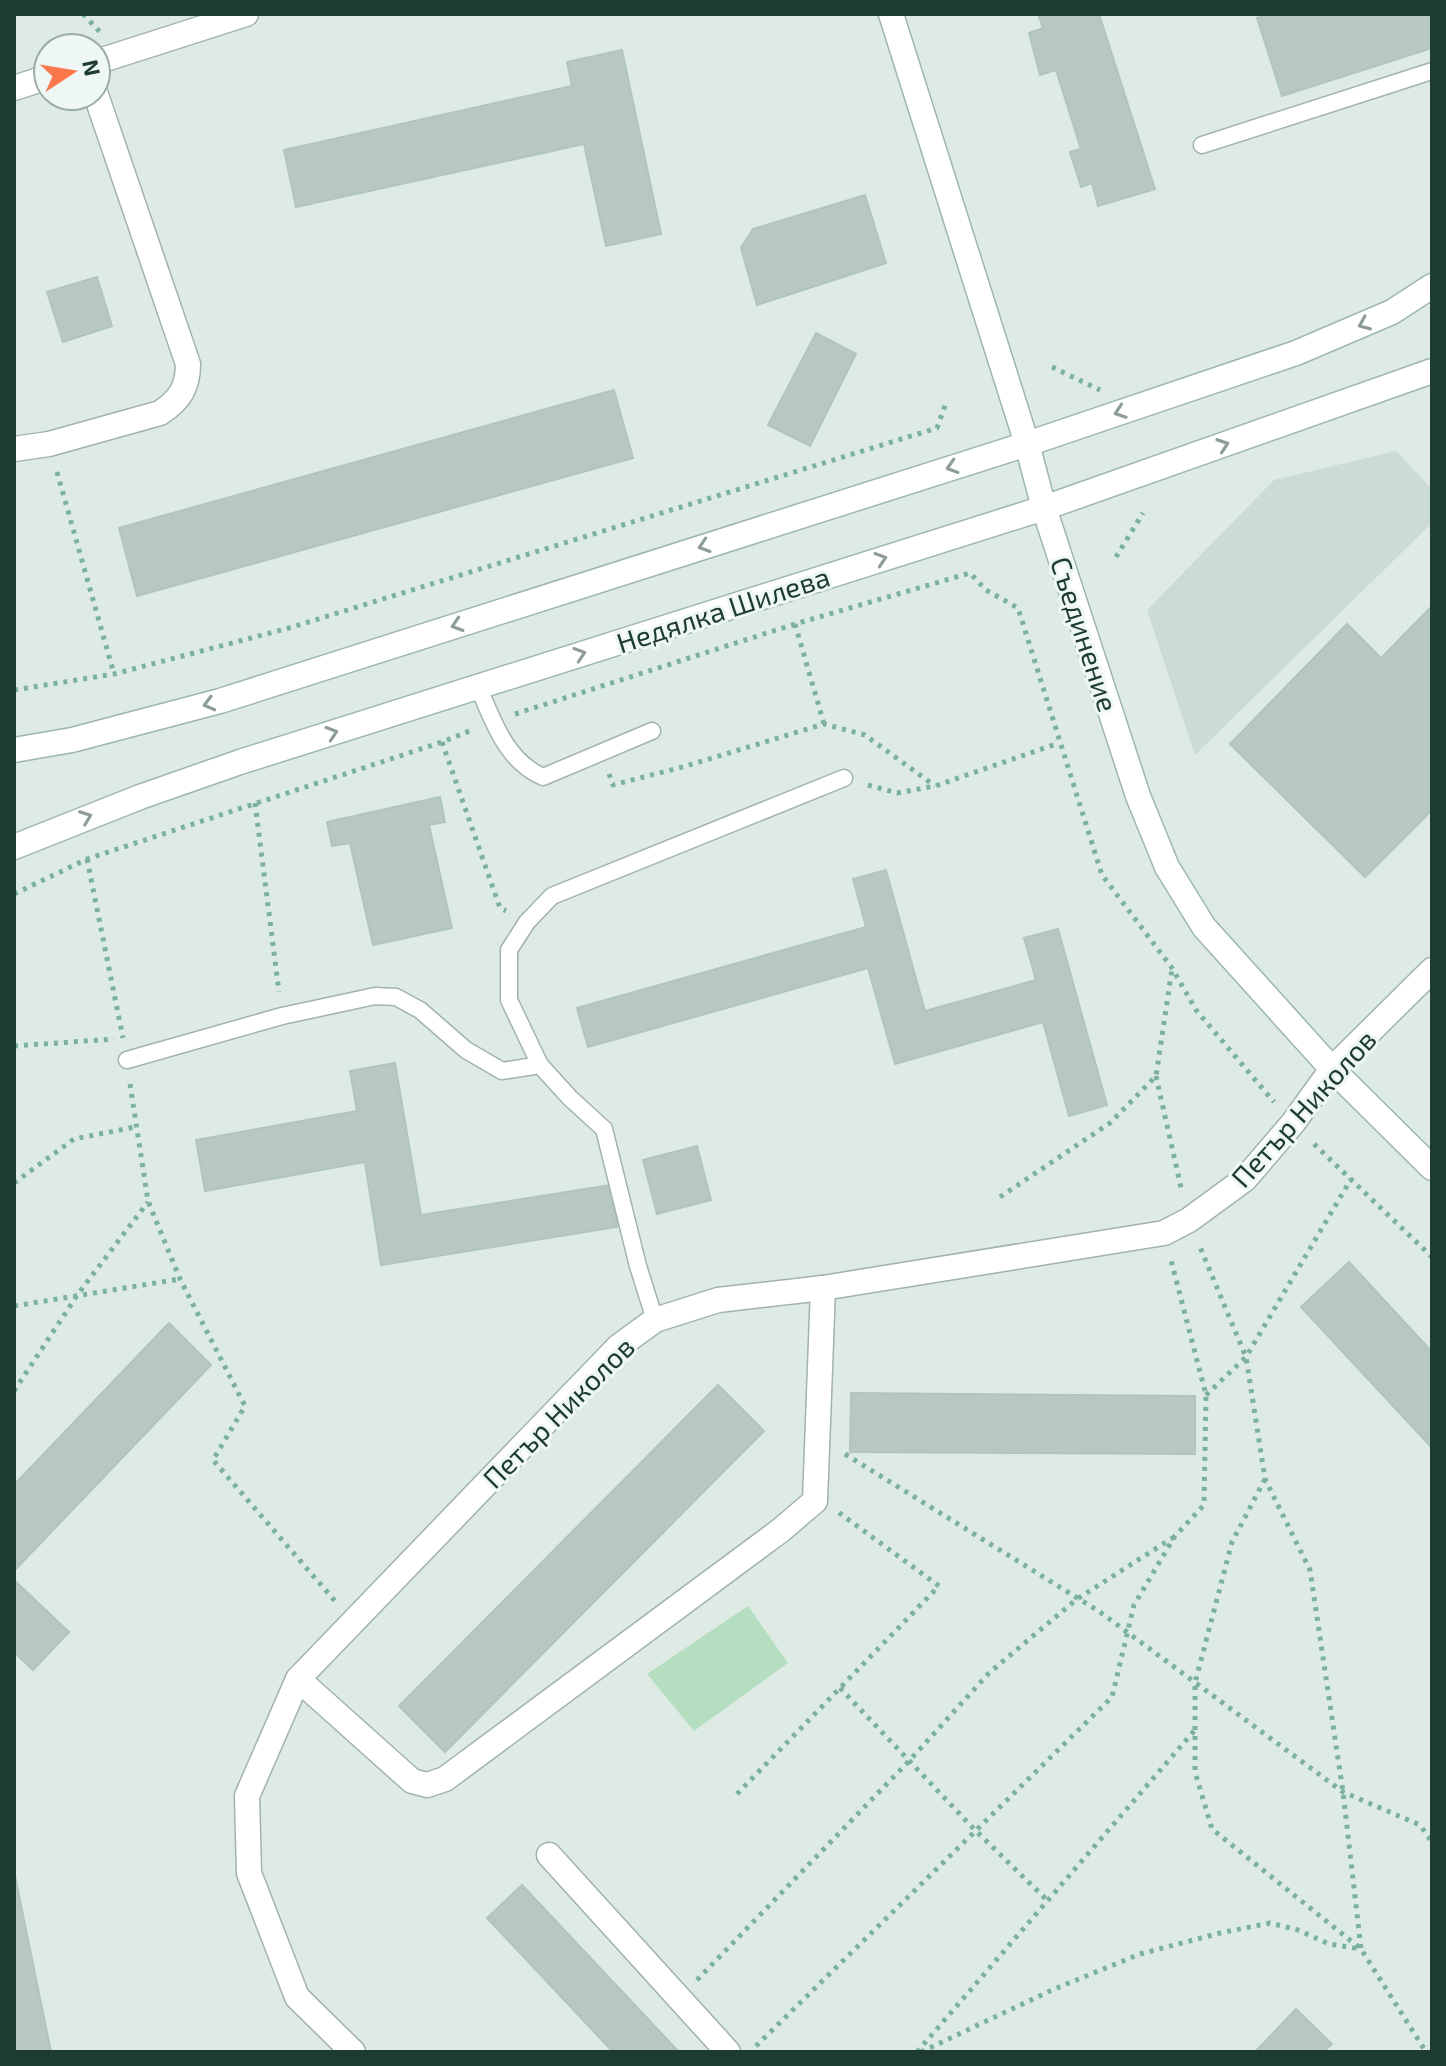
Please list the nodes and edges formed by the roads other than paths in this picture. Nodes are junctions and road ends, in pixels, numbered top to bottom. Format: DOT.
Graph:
graph roads {
  1 [pos="246,14"];
  2 [pos="891,14"];
  3 [pos="112,57"];
  4 [pos="1432,71"];
  5 [pos="102,112"];
  6 [pos="1202,145"];
  7 [pos="1432,286"];
  8 [pos="1432,371"];
  9 [pos="1027,444"];
  10 [pos="14,449"];
  11 [pos="1044,508"];
  12 [pos="478,686"];
  13 [pos="652,731"];
  14 [pos="14,750"];
  15 [pos="844,778"];
  16 [pos="14,847"];
  17 [pos="1432,970"];
  18 [pos="127,1060"];
  19 [pos="540,1065"];
  20 [pos="1332,1069"];
  21 [pos="1432,1168"];
  22 [pos="823,1288"];
  23 [pos="655,1320"];
  24 [pos="298,1679"];
  25 [pos="549,1855"];
  26 [pos="353,2052"];
  27 [pos="728,2052"];
  1 -- 3 [label="street"];
  2 -- 9 [label="street, Съединение"];
  4 -- 6 [label="lane"];
  5 -- 10 [label="street"];
  7 -- 9 [label="street, one-way"];
  11 -- 8 [label="street, Недялка Шилева, one-way"];
  9 -- 11 [label="street, Съединение"];
  9 -- 14 [label="street, one-way"];
  12 -- 11 [label="street, Недялка Шилева, one-way"];
  11 -- 20 [label="street, Съединение"];
  12 -- 13 [label="lane"];
  16 -- 12 [label="street, Недялка Шилева, one-way"];
  15 -- 19 [label="lane"];
  17 -- 20 [label="street, Петър Николов"];
  18 -- 19 [label="lane"];
  19 -- 23 [label="lane"];
  20 -- 21 [label="street, Съединение"];
  20 -- 22 [label="street, Петър Николов"];
  22 -- 23 [label="street, Петър Николов"];
  22 -- 24 [label="street"];
  23 -- 24 [label="street, Петър Николов"];
  24 -- 26 [label="street, Петър Николов"];
  25 -- 27 [label="street"];
}
